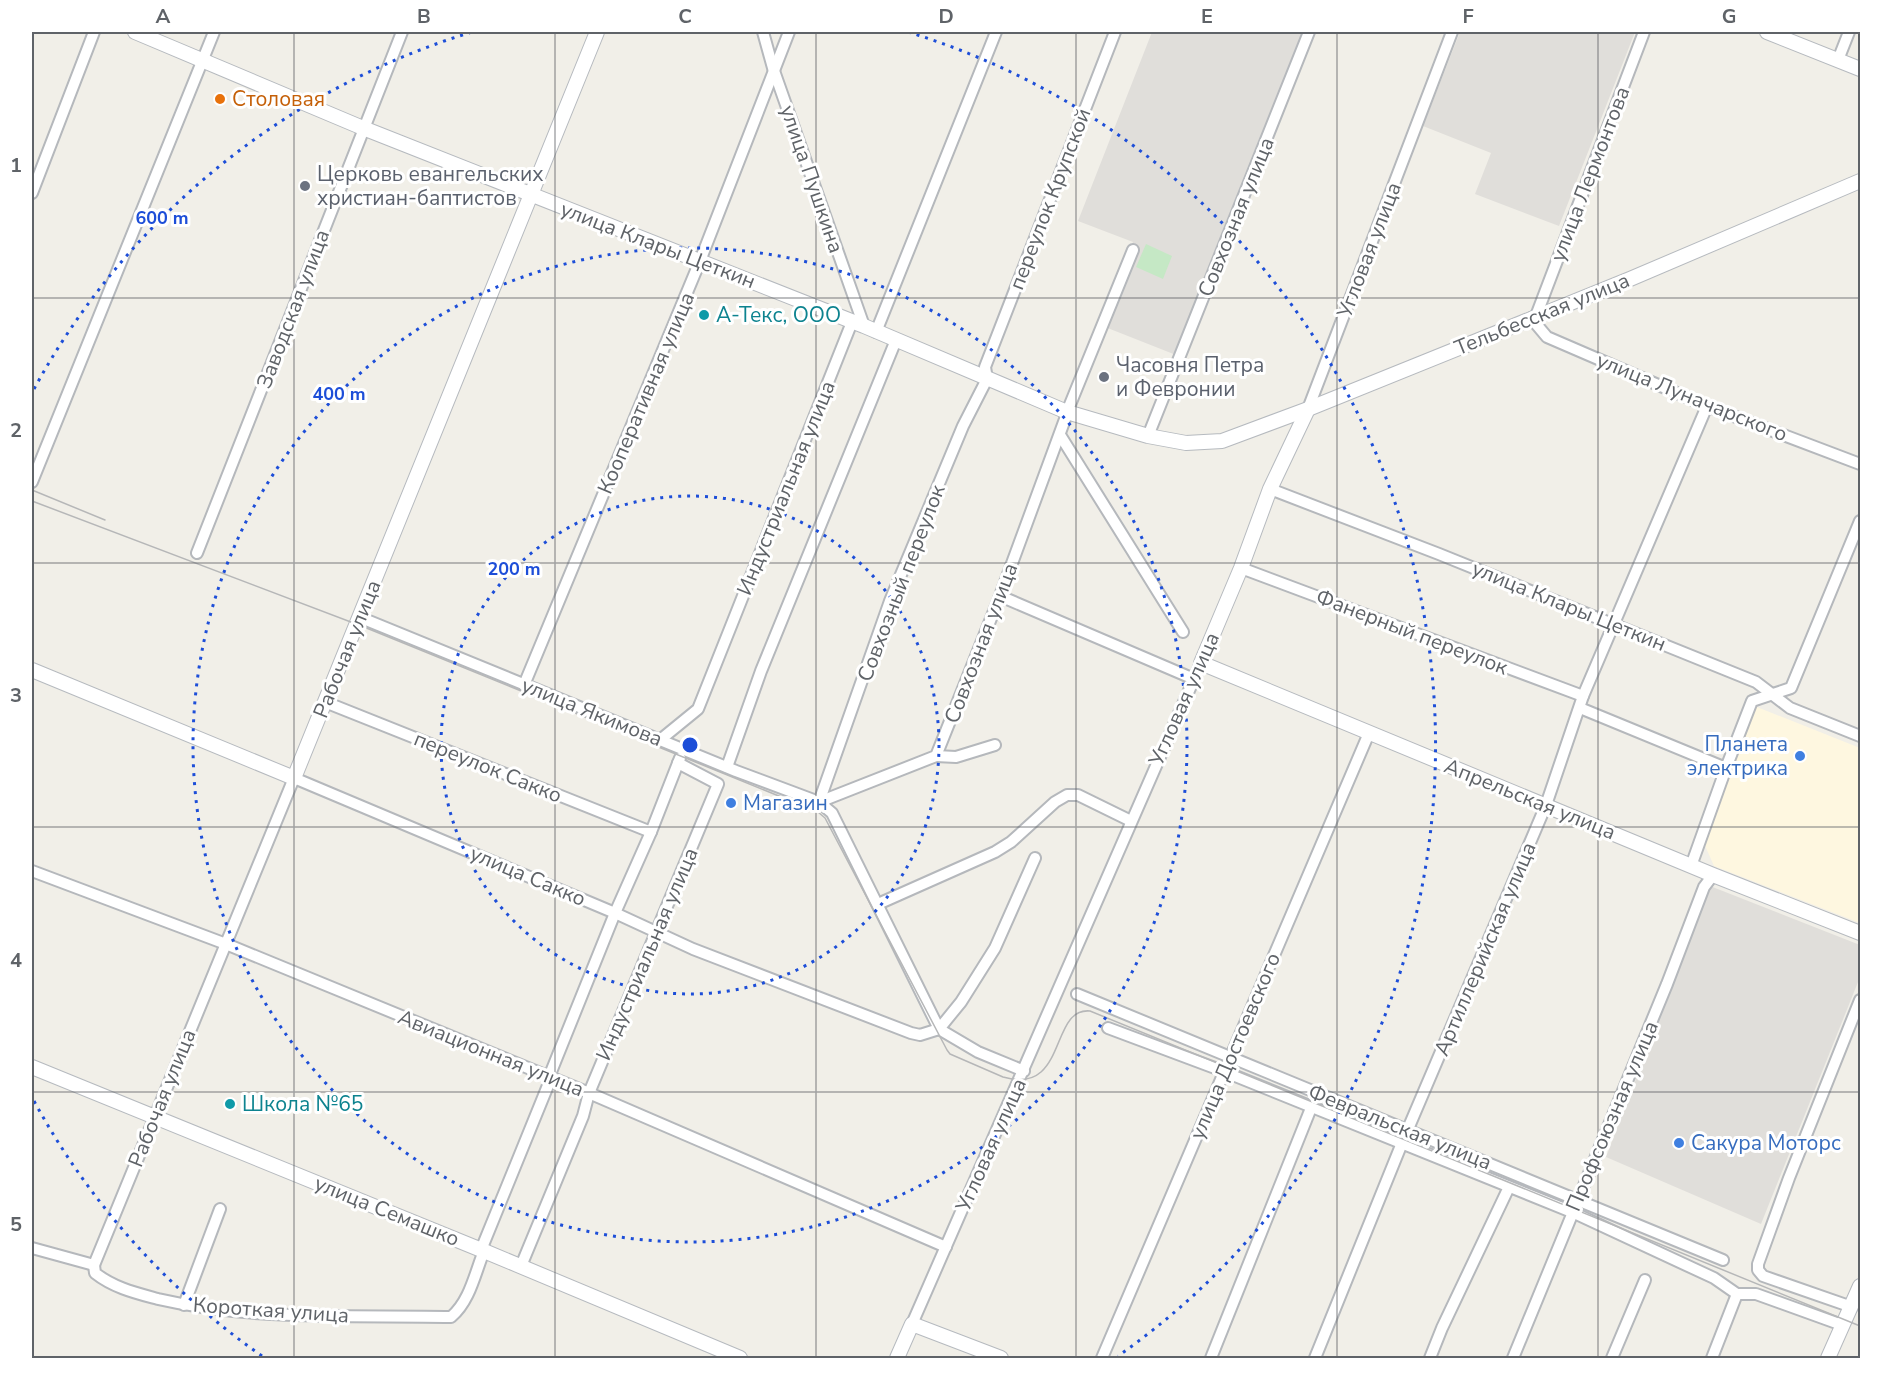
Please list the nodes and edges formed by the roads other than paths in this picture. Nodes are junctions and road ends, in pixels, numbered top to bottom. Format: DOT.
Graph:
graph roads {
  1 [pos="94,32"];
  2 [pos="135,32"];
  3 [pos="214,32"];
  4 [pos="402,32"];
  5 [pos="597,32"];
  6 [pos="763,32"];
  7 [pos="789,32"];
  8 [pos="996,32"];
  9 [pos="1115,32"];
  10 [pos="1310,32"];
  11 [pos="1452,32"];
  12 [pos="1644,32"];
  13 [pos="1767,32"];
  14 [pos="1849,32"];
  15 [pos="202,60"];
  16 [pos="1838,60"];
  17 [pos="773,68"];
  18 [pos="1860,69"];
  19 [pos="363,128"];
  20 [pos="1860,181"];
  21 [pos="32,193"];
  22 [pos="531,195"];
  23 [pos="1133,250"];
  24 [pos="700,261"];
  25 [pos="1533,317"];
  26 [pos="864,327"];
  27 [pos="896,340"];
  28 [pos="986,373"];
  29 [pos="1707,406"];
  30 [pos="1308,409"];
  31 [pos="1067,412"];
  32 [pos="1060,435"];
  33 [pos="1148,436"];
  34 [pos="1221,441"];
  35 [pos="1860,464"];
  36 [pos="32,482"];
  37 [pos="1270,489"];
  38 [pos="1860,521"];
  39 [pos="197,553"];
  40 [pos="1241,568"];
  41 [pos="1000,596"];
  42 [pos="359,617"];
  43 [pos="1614,623"];
  44 [pos="1183,632"];
  45 [pos="1201,663"];
  46 [pos="32,670"];
  47 [pos="1194,679"];
  48 [pos="524,685"];
  49 [pos="1772,694"];
  50 [pos="1583,696"];
  51 [pos="325,702"];
  52 [pos="1580,708"];
  53 [pos="1369,733"];
  54 [pos="1860,736"];
  55 [pos="660,740"];
  56 [pos="994,745"];
  57 [pos="683,749"];
  58 [pos="936,756"];
  59 [pos="678,763"];
  60 [pos="727,766"];
  61 [pos="1726,768"];
  62 [pos="294,778"];
  63 [pos="819,802"];
  64 [pos="1546,805"];
  65 [pos="1131,821"];
  66 [pos="651,832"];
  67 [pos="1035,858"];
  68 [pos="1691,866"];
  69 [pos="32,871"];
  70 [pos="1713,875"];
  71 [pos="878,904"];
  72 [pos="615,913"];
  73 [pos="656,932"];
  74 [pos="1860,933"];
  75 [pos="226,944"];
  76 [pos="1077,994"];
  77 [pos="1860,1000"];
  78 [pos="1108,1028"];
  79 [pos="939,1029"];
  80 [pos="1232,1058"];
  81 [pos="32,1067"];
  82 [pos="1024,1071"];
  83 [pos="1223,1071"];
  84 [pos="549,1077"];
  85 [pos="589,1093"];
  86 [pos="1311,1108"];
  87 [pos="154,1117"];
  88 [pos="1408,1131"];
  89 [pos="1402,1143"];
  90 [pos="1509,1187"];
  91 [pos="1577,1200"];
  92 [pos="220,1209"];
  93 [pos="1572,1212"];
  94 [pos="946,1247"];
  95 [pos="32,1248"];
  96 [pos="483,1250"];
  97 [pos="1723,1260"];
  98 [pos="94,1265"];
  99 [pos="521,1266"];
  100 [pos="1645,1280"];
  101 [pos="1860,1286"];
  102 [pos="1737,1294"];
  103 [pos="184,1305"];
  104 [pos="1856,1309"];
  105 [pos="912,1324"];
  106 [pos="1842,1325"];
  107 [pos="740,1359"];
  108 [pos="897,1359"];
  109 [pos="1001,1359"];
  110 [pos="1102,1359"];
  111 [pos="1210,1359"];
  112 [pos="1315,1359"];
  113 [pos="1430,1359"];
  114 [pos="1513,1359"];
  115 [pos="1612,1359"];
  116 [pos="1712,1359"];
  117 [pos="1828,1359"];
  1 -- 21 [label="street"];
  2 -- 15 [label="street, улица Клары Цеткин"];
  3 -- 15 [label="street"];
  4 -- 19 [label="street, Заводская улица"];
  5 -- 22 [label="street, Рабочая улица"];
  6 -- 17 [label="street, улица Пушкина"];
  7 -- 17 [label="street, Кооперативная улица"];
  8 -- 26 [label="street, Индустриальная улица"];
  9 -- 28 [label="street, переулок Крупской"];
  10 -- 33 [label="street, Совхозная улица"];
  11 -- 30 [label="street, Угловая улица"];
  12 -- 25 [label="street, улица Лермонтова"];
  13 -- 16 [label="street"];
  14 -- 16 [label="street"];
  15 -- 19 [label="street, улица Клары Цеткин"];
  15 -- 36 [label="street"];
  16 -- 18 [label="street"];
  17 -- 24 [label="street, Кооперативная улица"];
  17 -- 26 [label="street, улица Пушкина"];
  19 -- 22 [label="street, улица Клары Цеткин"];
  19 -- 39 [label="street, Заводская улица"];
  20 -- 25 [label="street, Тельбесская улица"];
  22 -- 24 [label="street, улица Клары Цеткин"];
  22 -- 42 [label="street, Рабочая улица"];
  23 -- 31 [label="street, Совхозная улица"];
  24 -- 26 [label="street, улица Клары Цеткин"];
  24 -- 48 [label="street, Кооперативная улица"];
  25 -- 29 [label="street, улица Луначарского"];
  25 -- 30 [label="street, Тельбесская улица"];
  26 -- 27 [label="street, улица Клары Цеткин"];
  26 -- 55 [label="street, Индустриальная улица"];
  27 -- 28 [label="street, улица Клары Цеткин"];
  27 -- 60 [label="street"];
  28 -- 31 [label="street, улица Клары Цеткин"];
  28 -- 63 [label="street, Совхозный переулок"];
  29 -- 35 [label="street, улица Луначарского"];
  29 -- 43 [label="street, Артиллерийская улица"];
  30 -- 34 [label="street, Тельбесская улица"];
  30 -- 37 [label="street, Угловая улица"];
  31 -- 32 [label="street, Совхозная улица"];
  31 -- 33 [label="street, улица Клары Цеткин"];
  32 -- 41 [label="street, Совхозная улица"];
  32 -- 44 [label="street"];
  33 -- 34 [label="street, улица Клары Цеткин"];
  37 -- 40 [label="street, Угловая улица"];
  37 -- 43 [label="street, улица Клары Цеткин"];
  38 -- 49 [label="street"];
  40 -- 45 [label="street, Угловая улица"];
  40 -- 50 [label="street, Фанерный переулок"];
  41 -- 47 [label="street"];
  41 -- 58 [label="street, Совхозная улица"];
  42 -- 48 [label="street, улица Якимова"];
  42 -- 51 [label="street, Рабочая улица"];
  43 -- 49 [label="street, улица Клары Цеткин"];
  43 -- 50 [label="street, Артиллерийская улица"];
  45 -- 47 [label="street, Угловая улица"];
  45 -- 53 [label="street, Апрельская улица"];
  46 -- 62 [label="street, улица Сакко"];
  47 -- 65 [label="street, Угловая улица"];
  48 -- 55 [label="street, улица Якимова"];
  49 -- 54 [label="street, улица Клары Цеткин"];
  49 -- 61 [label="street"];
  50 -- 52 [label="street, Артиллерийская улица"];
  51 -- 62 [label="street, Рабочая улица"];
  51 -- 66 [label="street, переулок Сакко"];
  52 -- 61 [label="street"];
  52 -- 64 [label="street, Артиллерийская улица"];
  53 -- 64 [label="street, Апрельская улица"];
  53 -- 80 [label="street, улица Достоевского"];
  55 -- 57 [label="street, улица Якимова"];
  56 -- 58 [label="street"];
  57 -- 59 [label="street, Индустриальная улица"];
  57 -- 60 [label="street, улица Якимова"];
  58 -- 63 [label="street"];
  59 -- 66 [label="street, Индустриальная улица"];
  59 -- 73 [label="street, Индустриальная улица"];
  60 -- 63 [label="street, улица Якимова"];
  61 -- 68 [label="street"];
  62 -- 72 [label="street, улица Сакко"];
  62 -- 75 [label="street, Рабочая улица"];
  63 -- 71 [label="street, улица Якимова"];
  64 -- 68 [label="street, Апрельская улица"];
  64 -- 88 [label="street, Артиллерийская улица"];
  65 -- 71 [label="street"];
  65 -- 82 [label="street, Угловая улица"];
  66 -- 72 [label="street, Индустриальная улица"];
  67 -- 79 [label="street"];
  68 -- 70 [label="street, Апрельская улица"];
  69 -- 75 [label="street, Авиационная улица"];
  70 -- 74 [label="street, Апрельская улица"];
  70 -- 91 [label="street, Профсоюзная улица"];
  71 -- 79 [label="street, улица Якимова"];
  72 -- 73 [label="street, улица Сакко"];
  72 -- 84 [label="street, Индустриальная улица"];
  73 -- 79 [label="street, улица Сакко"];
  73 -- 85 [label="street, Индустриальная улица"];
  75 -- 84 [label="street, Авиационная улица"];
  75 -- 87 [label="street, Рабочая улица"];
  76 -- 80 [label="street, Февральская улица"];
  77 -- 104 [label="street"];
  78 -- 83 [label="street"];
  79 -- 82 [label="street"];
  80 -- 83 [label="street, улица Достоевского"];
  80 -- 88 [label="street, Февральская улица"];
  81 -- 87 [label="street, улица Семашко"];
  82 -- 94 [label="street, Угловая улица"];
  83 -- 86 [label="street"];
  83 -- 110 [label="street, улица Достоевского"];
  84 -- 85 [label="street, Авиационная улица"];
  84 -- 96 [label="street, Индустриальная улица"];
  85 -- 94 [label="street, Авиационная улица"];
  85 -- 99 [label="street, Индустриальная улица"];
  86 -- 89 [label="street"];
  86 -- 111 [label="street"];
  87 -- 96 [label="street, улица Семашко"];
  87 -- 98 [label="street, Рабочая улица"];
  88 -- 89 [label="street, Артиллерийская улица"];
  88 -- 91 [label="street, Февральская улица"];
  89 -- 90 [label="street"];
  89 -- 112 [label="street, Артиллерийская улица"];
  90 -- 93 [label="street"];
  90 -- 113 [label="street"];
  91 -- 93 [label="street, Профсоюзная улица"];
  91 -- 97 [label="street, Февральская улица"];
  92 -- 103 [label="street"];
  93 -- 102 [label="street"];
  93 -- 114 [label="street, Профсоюзная улица"];
  94 -- 105 [label="street, Угловая улица"];
  95 -- 98 [label="street, Короткая улица"];
  96 -- 99 [label="street, улица Семашко"];
  96 -- 103 [label="street, Короткая улица"];
  98 -- 103 [label="street, Короткая улица"];
  99 -- 107 [label="street, улица Семашко"];
  100 -- 115 [label="street"];
  101 -- 104 [label="street"];
  102 -- 106 [label="street"];
  102 -- 116 [label="street"];
  104 -- 106 [label="street"];
  105 -- 108 [label="street, Угловая улица"];
  105 -- 109 [label="street"];
  106 -- 117 [label="street"];
}
